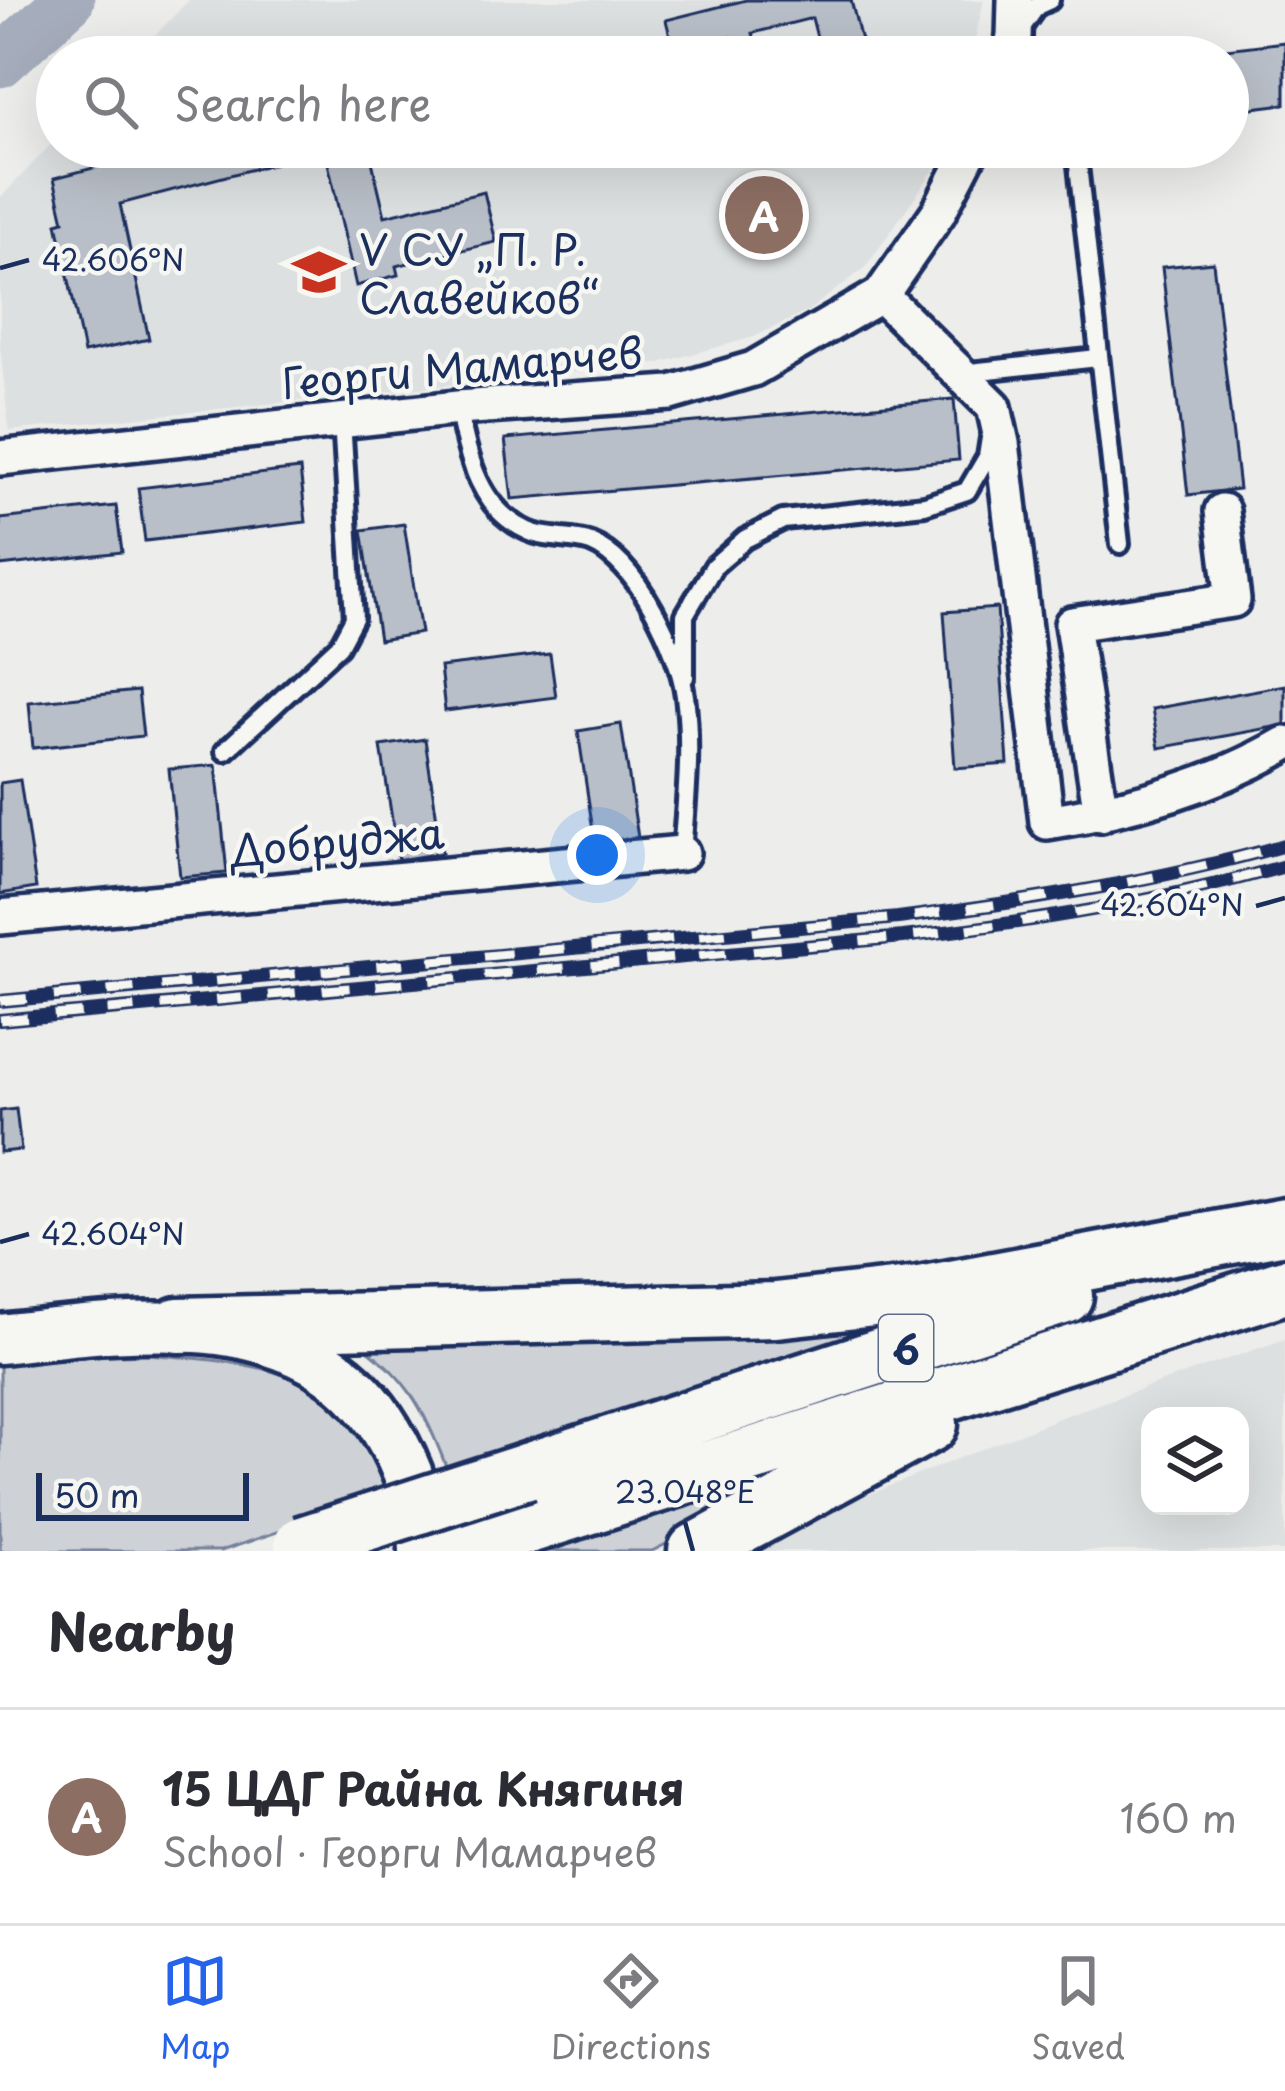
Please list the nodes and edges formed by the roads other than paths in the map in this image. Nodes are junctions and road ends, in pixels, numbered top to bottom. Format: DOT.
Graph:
graph roads {
  1 [pos="1016,0"];
  2 [pos="1050,0"];
  3 [pos="1012,36"];
  4 [pos="1018,36"];
  5 [pos="961,168"];
  6 [pos="1078,168"];
  7 [pos="881,295"];
  8 [pos="1097,358"];
  9 [pos="960,373"];
  10 [pos="994,407"];
  11 [pos="458,408"];
  12 [pos="342,421"];
  13 [pos="0,458"];
  14 [pos="1222,512"];
  15 [pos="1120,544"];
  16 [pos="685,691"];
  17 [pos="1285,744"];
  18 [pos="225,751"];
  19 [pos="1101,814"];
  20 [pos="682,853"];
  21 [pos="0,917"];
  22 [pos="1285,1227"];
  23 [pos="1285,1286"];
  24 [pos="178,1325"];
  25 [pos="0,1339"];
  26 [pos="1043,1362"];
  27 [pos="536,1496"];
  28 [pos="290,1547"];
  29 [pos="424,1551"];
  30 [pos="449,1551"];
  31 [pos="696,1551"];
  1 -- 3 [label="street"];
  2 -- 4 [label="lane"];
  5 -- 7 [label="street, Георги Мамарчев"];
  6 -- 8 [label="lane"];
  7 -- 9 [label="street"];
  7 -- 11 [label="street, Георги Мамарчев"];
  8 -- 9 [label="lane"];
  8 -- 15 [label="lane"];
  9 -- 10 [label="street"];
  10 -- 16 [label="lane"];
  10 -- 19 [label="street"];
  11 -- 12 [label="street, Георги Мамарчев"];
  11 -- 16 [label="lane"];
  12 -- 13 [label="street, Георги Мамарчев"];
  12 -- 18 [label="lane"];
  14 -- 19 [label="street"];
  16 -- 20 [label="lane"];
  17 -- 19 [label="street"];
  20 -- 21 [label="street, Добруджа"];
  22 -- 24 [label="highway"];
  22 -- 27 [label="highway, 6"];
  23 -- 26 [label="highway, 6"];
  24 -- 25 [label="main road"];
  24 -- 29 [label="main road"];
  26 -- 27 [label="highway, 6"];
  26 -- 31 [label="highway"];
  27 -- 28 [label="highway, 6, bridge"];
  27 -- 30 [label="highway, 6"];
}
